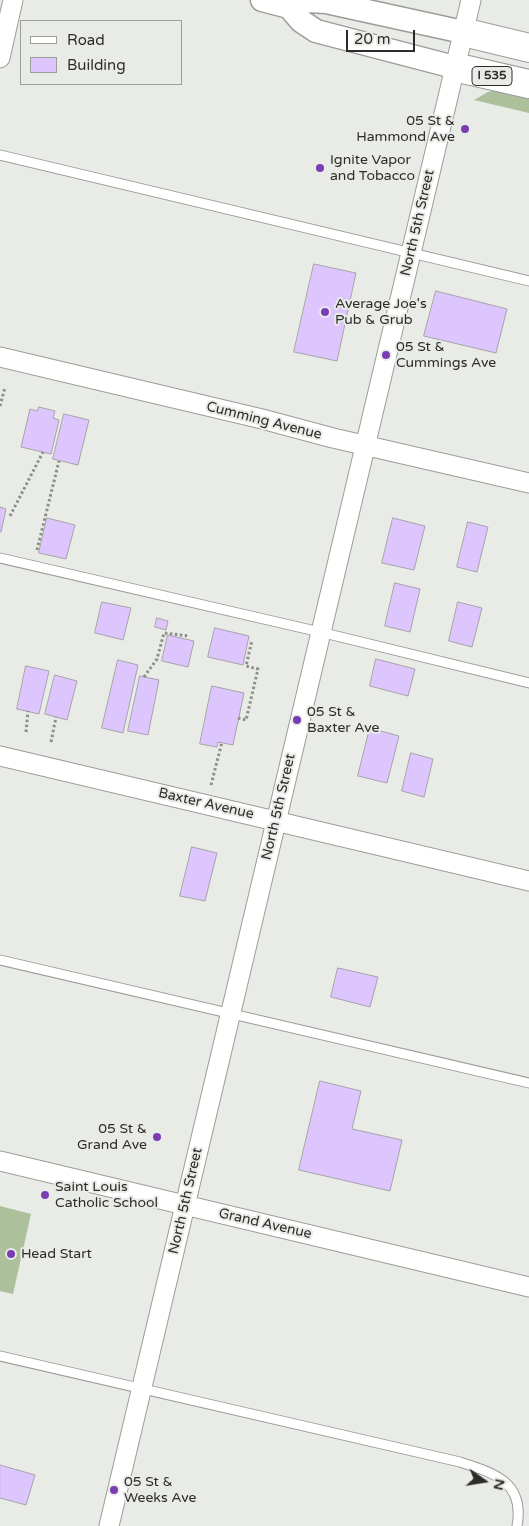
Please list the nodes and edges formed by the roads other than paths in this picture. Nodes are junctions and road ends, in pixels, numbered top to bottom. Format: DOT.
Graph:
graph roads {
  1 [pos="13,0"];
  2 [pos="262,0"];
  3 [pos="471,0"];
  4 [pos="289,7"];
  5 [pos="463,32"];
  6 [pos="529,48"];
  7 [pos="0,58"];
  8 [pos="454,67"];
  9 [pos="529,84"];
  10 [pos="0,155"];
  11 [pos="410,253"];
  12 [pos="529,281"];
  13 [pos="0,357"];
  14 [pos="365,446"];
  15 [pos="529,483"];
  16 [pos="0,558"];
  17 [pos="320,632"];
  18 [pos="529,682"];
  19 [pos="0,756"];
  20 [pos="276,821"];
  21 [pos="529,880"];
  22 [pos="0,960"];
  23 [pos="230,1013"];
  24 [pos="529,1083"];
  25 [pos="0,1162"];
  26 [pos="185,1205"];
  27 [pos="529,1287"];
  28 [pos="0,1356"];
  29 [pos="142,1389"];
  30 [pos="109,1526"];
  31 [pos="517,1526"];
  1 -- 7 [label="street"];
  2 -- 4 [label="street"];
  3 -- 5 [label="street, North 5th Street"];
  4 -- 5 [label="street"];
  4 -- 8 [label="street"];
  5 -- 6 [label="highway"];
  5 -- 8 [label="street, North 5th Street"];
  8 -- 9 [label="highway, I 535"];
  8 -- 11 [label="street, North 5th Street"];
  10 -- 11 [label="lane"];
  11 -- 12 [label="lane"];
  11 -- 14 [label="street, North 5th Street"];
  13 -- 14 [label="street, Cumming Avenue"];
  14 -- 15 [label="street, Cumming Avenue"];
  14 -- 17 [label="street, North 5th Street"];
  16 -- 17 [label="lane"];
  17 -- 18 [label="lane"];
  17 -- 20 [label="street, North 5th Street"];
  19 -- 20 [label="street, Baxter Avenue"];
  20 -- 21 [label="street, Baxter Avenue"];
  20 -- 23 [label="street, North 5th Street"];
  22 -- 23 [label="lane"];
  23 -- 24 [label="lane"];
  23 -- 26 [label="street, North 5th Street"];
  25 -- 26 [label="street, Grand Avenue"];
  26 -- 27 [label="street, Grand Avenue"];
  26 -- 29 [label="street, North 5th Street"];
  28 -- 29 [label="lane"];
  29 -- 30 [label="street, North 5th Street"];
  29 -- 31 [label="lane"];
}
